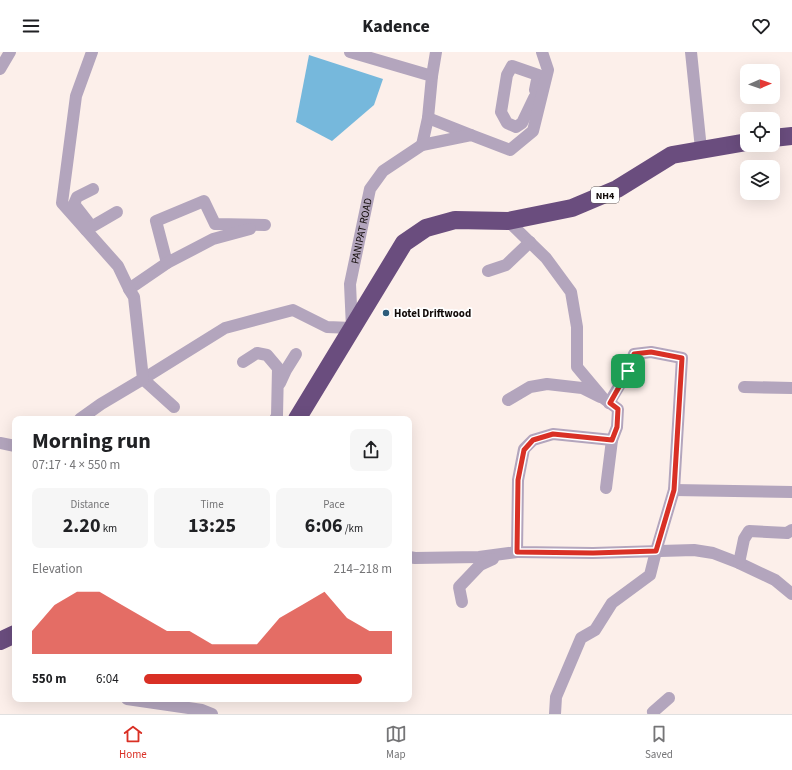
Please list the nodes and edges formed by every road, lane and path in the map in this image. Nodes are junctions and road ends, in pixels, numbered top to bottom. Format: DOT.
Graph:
graph roads {
  1 [pos="10,52"];
  2 [pos="92,52"];
  3 [pos="350,52"];
  4 [pos="436,52"];
  5 [pos="542,52"];
  6 [pos="691,52"];
  7 [pos="0,69"];
  8 [pos="432,76"];
  9 [pos="537,99"];
  10 [pos="428,118"];
  11 [pos="470,135"];
  12 [pos="792,136"];
  13 [pos="780,137"];
  14 [pos="740,143"];
  15 [pos="422,145"];
  16 [pos="701,149"];
  17 [pos="93,189"];
  18 [pos="117,212"];
  19 [pos="508,221"];
  20 [pos="89,228"];
  21 [pos="530,242"];
  22 [pos="167,263"];
  23 [pos="488,271"];
  24 [pos="129,289"];
  25 [pos="352,328"];
  26 [pos="296,354"];
  27 [pos="243,362"];
  28 [pos="143,379"];
  29 [pos="278,386"];
  30 [pos="744,386"];
  31 [pos="792,388"];
  32 [pos="508,400"];
  33 [pos="606,401"];
  34 [pos="174,407"];
  35 [pos="84,416"];
  36 [pos="277,416"];
  37 [pos="299,416"];
  38 [pos="612,440"];
  39 [pos="0,443"];
  40 [pos="12,445"];
  41 [pos="606,488"];
  42 [pos="674,490"];
  43 [pos="792,492"];
  44 [pos="792,530"];
  45 [pos="656,551"];
  46 [pos="511,553"];
  47 [pos="412,558"];
  48 [pos="739,563"];
  49 [pos="792,594"];
  50 [pos="462,602"];
  51 [pos="12,635"];
  52 [pos="0,640"];
  53 [pos="669,698"];
  54 [pos="144,702"];
  55 [pos="206,713"];
  56 [pos="555,714"];
  57 [pos="654,714"];
  1 -- 7 [label="street"];
  2 -- 20 [label="street"];
  3 -- 8 [label="street"];
  4 -- 8 [label="street"];
  5 -- 9 [label="street"];
  6 -- 16 [label="street"];
  8 -- 10 [label="street"];
  9 -- 9 [label="street"];
  9 -- 11 [label="street"];
  10 -- 11 [label="street"];
  10 -- 15 [label="street"];
  11 -- 15 [label="street, PANIPAT ROAD"];
  12 -- 13 [label="highway"];
  14 -- 16 [label="highway, NH4"];
  15 -- 25 [label="street, PANIPAT ROAD"];
  16 -- 19 [label="highway, NH4"];
  17 -- 20 [label="street"];
  18 -- 20 [label="street"];
  19 -- 21 [label="street"];
  19 -- 25 [label="highway, NH4"];
  20 -- 24 [label="street"];
  21 -- 23 [label="street"];
  21 -- 33 [label="street"];
  22 -- 22 [label="street"];
  22 -- 24 [label="street"];
  24 -- 28 [label="street"];
  25 -- 28 [label="street"];
  25 -- 37 [label="highway, NH4"];
  26 -- 29 [label="street"];
  27 -- 29 [label="street"];
  28 -- 34 [label="street"];
  28 -- 35 [label="street"];
  29 -- 36 [label="street"];
  30 -- 31 [label="street"];
  32 -- 33 [label="street"];
  33 -- 38 [label="street"];
  33 -- 42 [label="street"];
  38 -- 41 [label="street"];
  38 -- 46 [label="street"];
  39 -- 40 [label="street"];
  42 -- 43 [label="street"];
  42 -- 45 [label="street"];
  44 -- 48 [label="street"];
  45 -- 46 [label="street"];
  45 -- 48 [label="street"];
  45 -- 56 [label="street"];
  46 -- 47 [label="street"];
  46 -- 50 [label="street"];
  48 -- 49 [label="street"];
  51 -- 52 [label="highway"];
  53 -- 57 [label="street"];
  54 -- 55 [label="street"];
}
